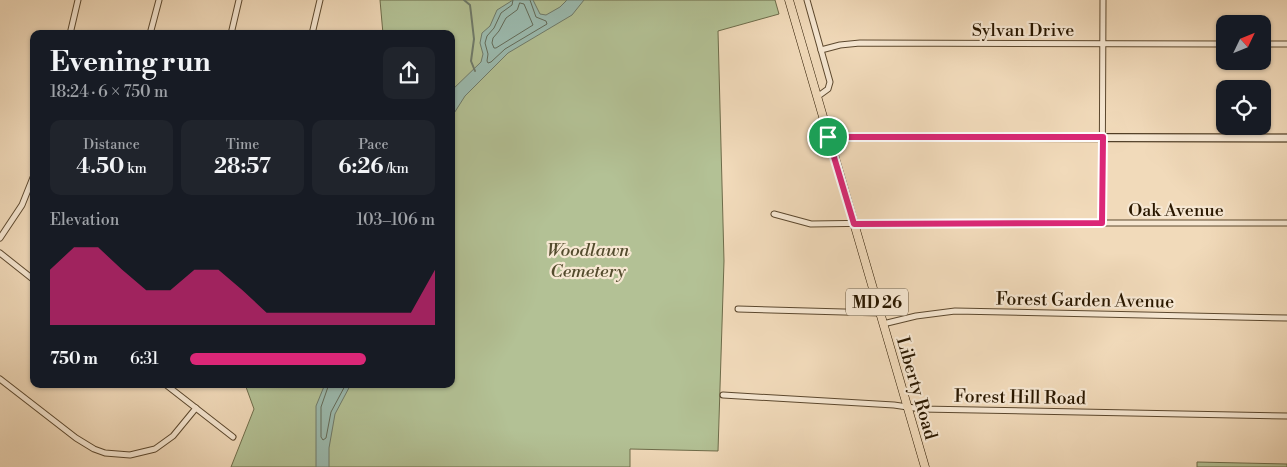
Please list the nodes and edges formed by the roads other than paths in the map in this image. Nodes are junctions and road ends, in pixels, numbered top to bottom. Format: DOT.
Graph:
graph roads {
  1 [pos="78,0"];
  2 [pos="159,0"];
  3 [pos="239,0"];
  4 [pos="320,0"];
  5 [pos="789,0"];
  6 [pos="807,0"];
  7 [pos="1103,0"];
  8 [pos="71,30"];
  9 [pos="151,30"];
  10 [pos="232,30"];
  11 [pos="313,30"];
  12 [pos="1102,44"];
  13 [pos="1216,44"];
  14 [pos="1271,44"];
  15 [pos="1287,44"];
  16 [pos="821,50"];
  17 [pos="817,97"];
  18 [pos="828,137"];
  19 [pos="1103,137"];
  20 [pos="1287,138"];
  21 [pos="30,185"];
  22 [pos="774,214"];
  23 [pos="1102,223"];
  24 [pos="1287,223"];
  25 [pos="854,224"];
  26 [pos="0,238"];
  27 [pos="0,253"];
  28 [pos="30,277"];
  29 [pos="738,309"];
  30 [pos="880,313"];
  31 [pos="1287,318"];
  32 [pos="883,324"];
  33 [pos="0,379"];
  34 [pos="170,388"];
  35 [pos="722,395"];
  36 [pos="907,406"];
  37 [pos="196,408"];
  38 [pos="1287,416"];
  39 [pos="233,437"];
  40 [pos="925,467"];
  1 -- 8 [label="street"];
  2 -- 9 [label="street"];
  3 -- 10 [label="street"];
  4 -- 11 [label="street"];
  5 -- 17 [label="main road, Liberty Road / MD 26"];
  6 -- 16 [label="street"];
  7 -- 12 [label="street"];
  12 -- 13 [label="street, Sylvan Drive"];
  12 -- 16 [label="street, Sylvan Drive"];
  12 -- 19 [label="street"];
  14 -- 15 [label="street"];
  16 -- 17 [label="street"];
  17 -- 18 [label="main road, Liberty Road / MD 26"];
  18 -- 19 [label="main road"];
  18 -- 25 [label="main road, Liberty Road / MD 26"];
  19 -- 20 [label="main road"];
  19 -- 23 [label="street"];
  21 -- 26 [label="street"];
  22 -- 25 [label="street, Oak Avenue"];
  23 -- 24 [label="street, Oak Avenue"];
  23 -- 25 [label="street, Oak Avenue"];
  25 -- 30 [label="main road, Liberty Road / MD 26"];
  27 -- 28 [label="street"];
  29 -- 30 [label="street"];
  30 -- 32 [label="main road, Liberty Road / MD 26"];
  31 -- 32 [label="street, Forest Garden Avenue"];
  32 -- 36 [label="main road, Liberty Road / MD 26"];
  33 -- 37 [label="street"];
  34 -- 37 [label="street"];
  35 -- 36 [label="street, Forest Hill Road"];
  36 -- 38 [label="street, Forest Hill Road"];
  36 -- 40 [label="main road, Liberty Road / MD 26"];
  37 -- 39 [label="street"];
}
